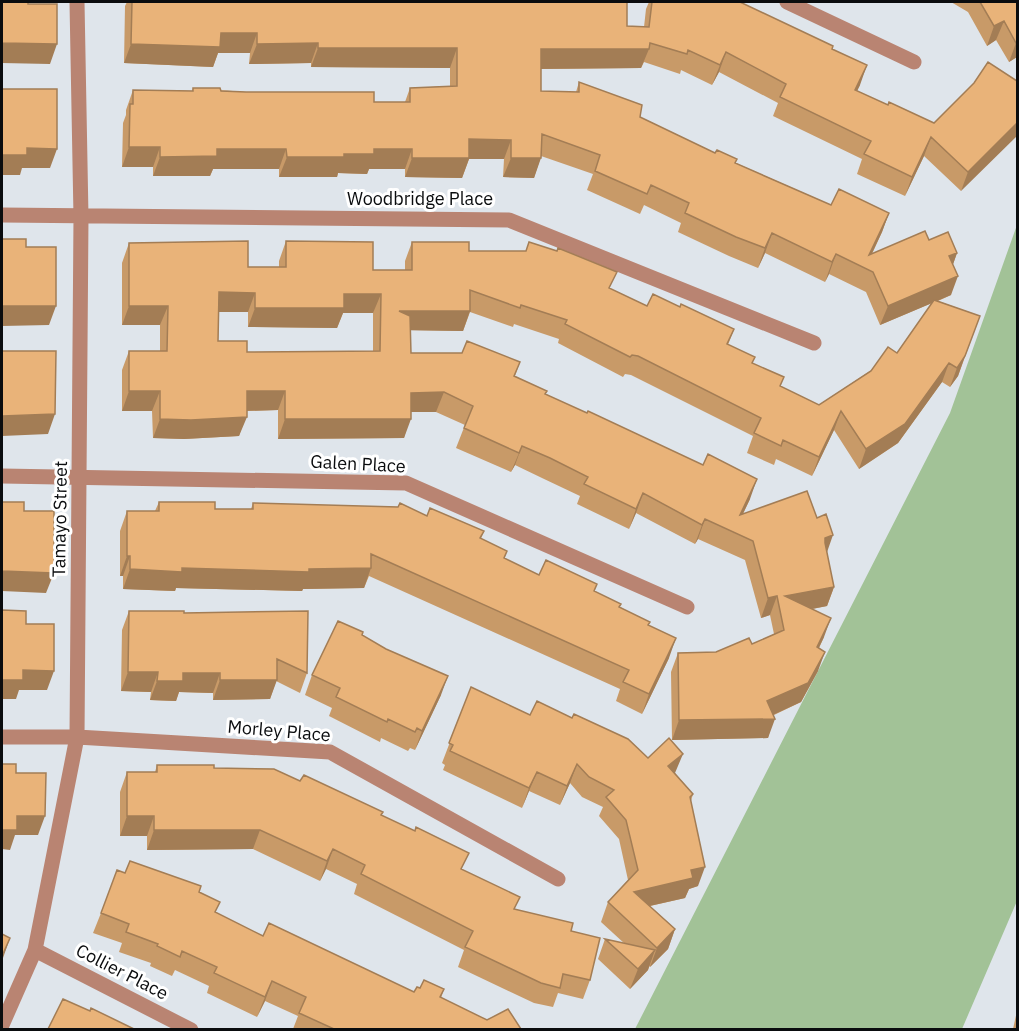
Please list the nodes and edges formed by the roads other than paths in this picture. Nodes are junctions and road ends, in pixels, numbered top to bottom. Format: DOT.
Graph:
graph roads {
  1 [pos="77,2"];
  2 [pos="787,2"];
  3 [pos="914,62"];
  4 [pos="2,215"];
  5 [pos="81,217"];
  6 [pos="814,343"];
  7 [pos="2,476"];
  8 [pos="80,476"];
  9 [pos="687,607"];
  10 [pos="2,737"];
  11 [pos="77,737"];
  12 [pos="558,879"];
  13 [pos="35,950"];
  14 [pos="2,1025"];
  15 [pos="191,1029"];
  1 -- 5 [label="street, Tamayo Street"];
  2 -- 3 [label="street"];
  4 -- 5 [label="street, Woodbridge Place"];
  5 -- 6 [label="street, Woodbridge Place"];
  5 -- 8 [label="street, Tamayo Street"];
  7 -- 8 [label="street, Galen Place"];
  8 -- 9 [label="street, Galen Place"];
  8 -- 11 [label="street, Tamayo Street"];
  10 -- 11 [label="street, Morley Place"];
  11 -- 12 [label="street, Morley Place"];
  11 -- 13 [label="street, Tamayo Street"];
  13 -- 14 [label="street, Tamayo Street"];
  13 -- 15 [label="street, Collier Place"];
}
